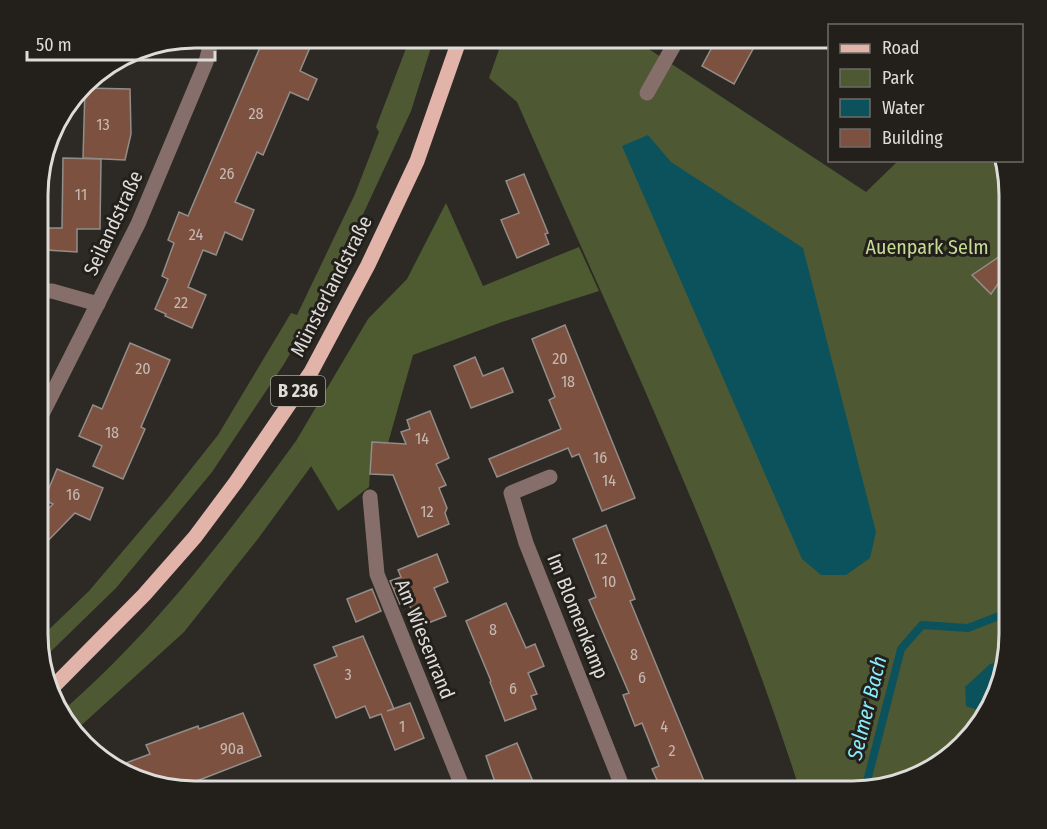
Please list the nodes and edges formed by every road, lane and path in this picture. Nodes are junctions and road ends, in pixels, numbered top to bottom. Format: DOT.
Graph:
graph roads {
  1 [pos="210,48"];
  2 [pos="456,48"];
  3 [pos="672,48"];
  4 [pos="647,93"];
  5 [pos="48,291"];
  6 [pos="98,304"];
  7 [pos="48,402"];
  8 [pos="550,477"];
  9 [pos="370,497"];
  10 [pos="57,683"];
  11 [pos="460,781"];
  12 [pos="620,781"];
  1 -- 6 [label="street, Seilandstraße"];
  2 -- 10 [label="main road, Münsterlandstraße / B 236"];
  3 -- 4 [label="street"];
  5 -- 6 [label="street"];
  6 -- 7 [label="street, Seilandstraße"];
  8 -- 12 [label="street, Im Blomenkamp"];
  9 -- 11 [label="street, Am Wiesenrand"];
}
